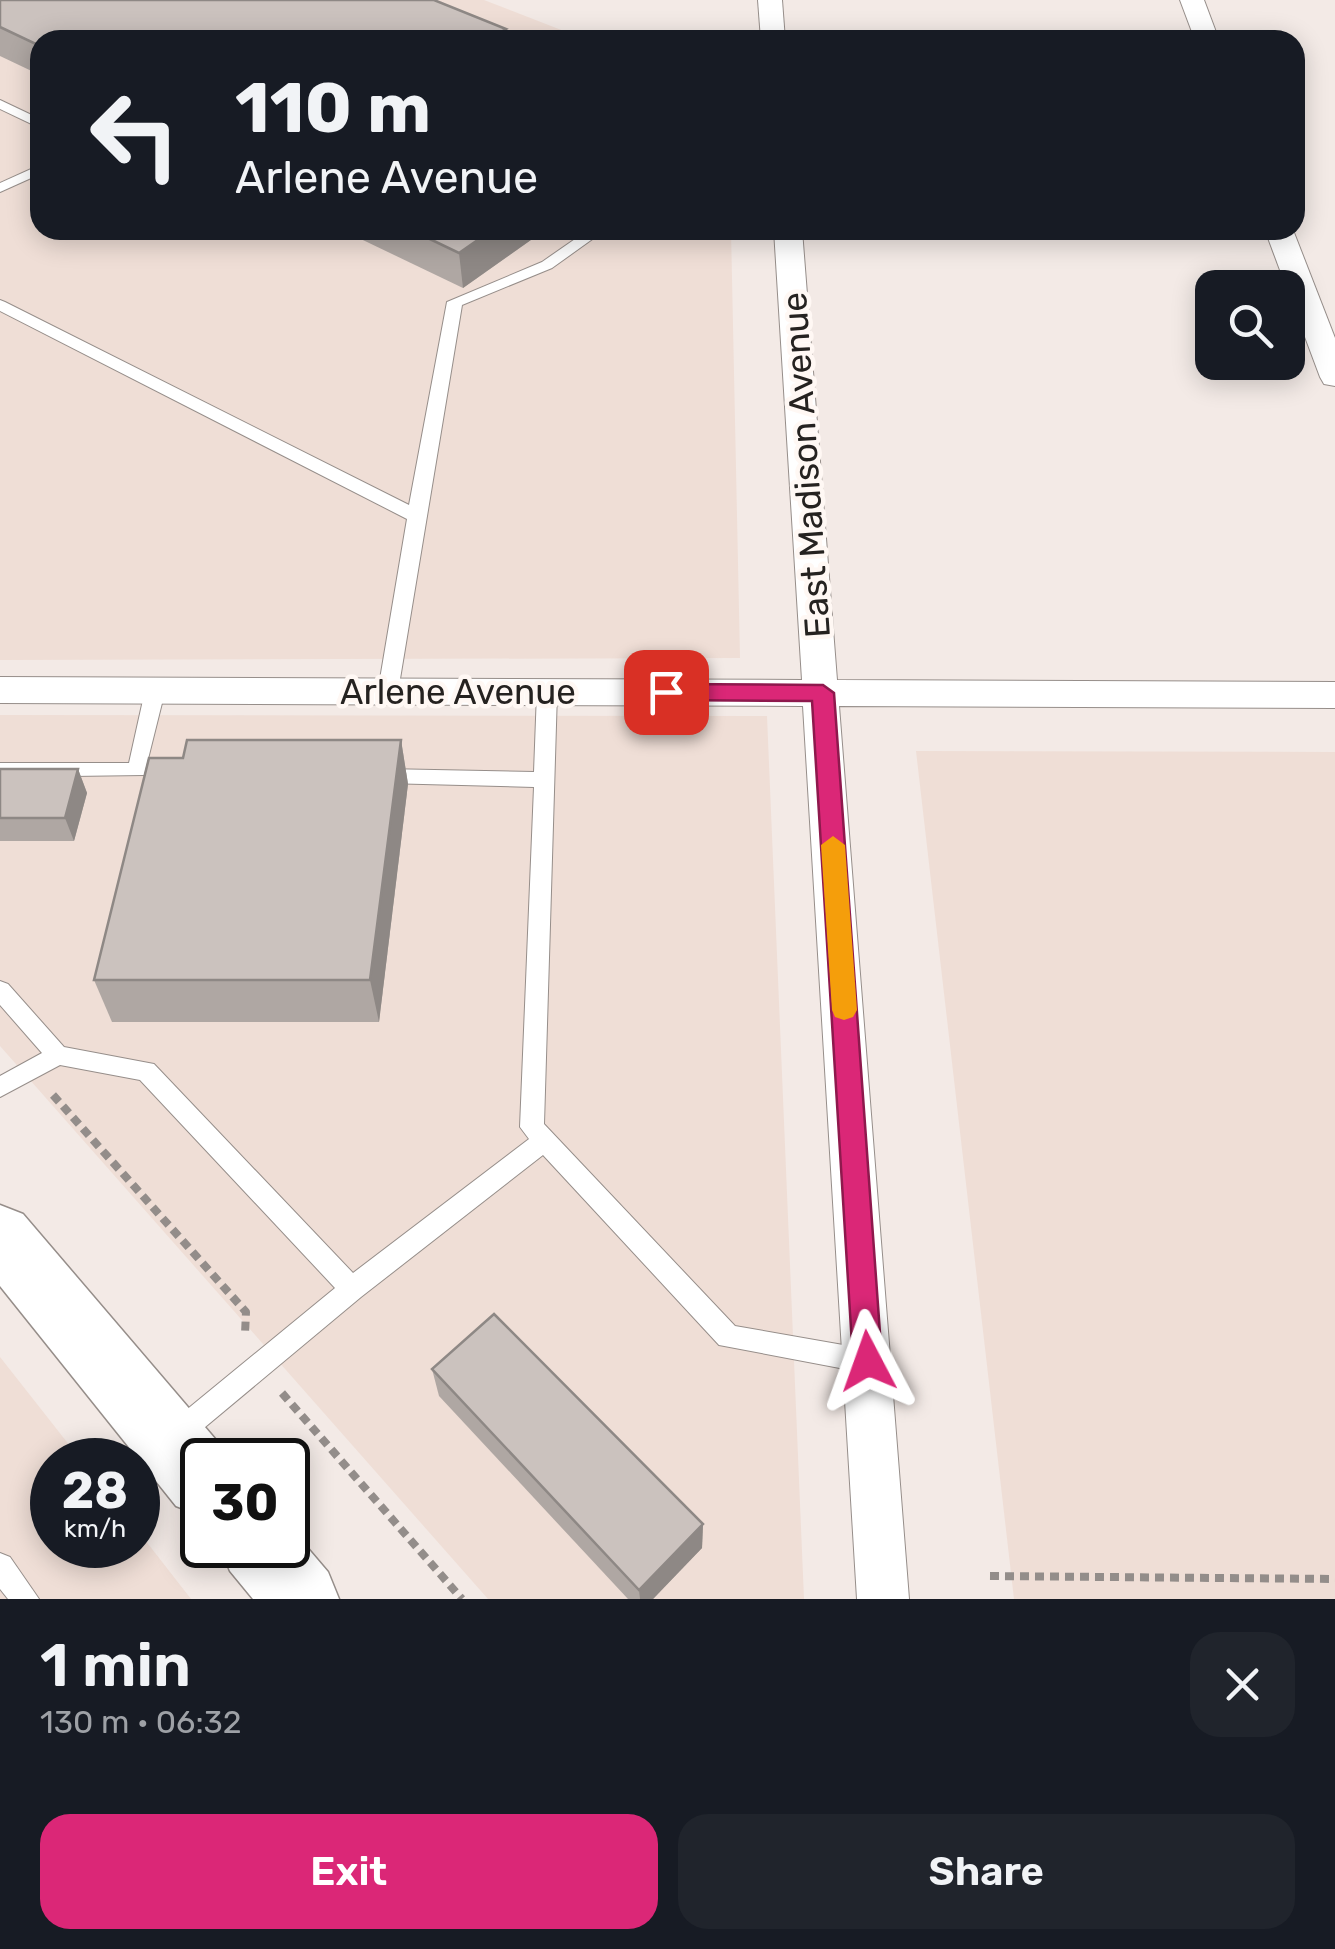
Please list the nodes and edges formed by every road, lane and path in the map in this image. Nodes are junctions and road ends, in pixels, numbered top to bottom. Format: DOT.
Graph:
graph roads {
  1 [pos="770,0"];
  2 [pos="1192,0"];
  3 [pos="772,30"];
  4 [pos="1203,30"];
  5 [pos="0,104"];
  6 [pos="30,119"];
  7 [pos="30,174"];
  8 [pos="0,188"];
  9 [pos="583,240"];
  10 [pos="789,240"];
  11 [pos="1283,240"];
  12 [pos="0,305"];
  13 [pos="1335,377"];
  14 [pos="416,516"];
  15 [pos="0,690"];
  16 [pos="155,690"];
  17 [pos="388,692"];
  18 [pos="546,692"];
  19 [pos="823,693"];
  20 [pos="1335,694"];
  21 [pos="0,770"];
  22 [pos="369,776"];
  23 [pos="544,780"];
  24 [pos="0,990"];
  25 [pos="58,1055"];
  26 [pos="31,1070"];
  27 [pos="0,1087"];
  28 [pos="544,1141"];
  29 [pos="0,1235"];
  30 [pos="352,1290"];
  31 [pos="868,1361"];
  32 [pos="259,1366"];
  33 [pos="203,1438"];
  34 [pos="180,1453"];
  35 [pos="0,1566"];
  36 [pos="275,1568"];
  37 [pos="990,1576"];
  38 [pos="1335,1578"];
  39 [pos="18,1596"];
  40 [pos="301,1599"];
  41 [pos="462,1599"];
  42 [pos="883,1599"];
  1 -- 3 [label="street"];
  2 -- 4 [label="street"];
  5 -- 6 [label="lane"];
  7 -- 8 [label="lane"];
  9 -- 14 [label="lane"];
  10 -- 19 [label="street, East Madison Avenue"];
  11 -- 13 [label="street"];
  12 -- 14 [label="lane"];
  14 -- 17 [label="lane"];
  15 -- 16 [label="street, Arlene Avenue"];
  16 -- 17 [label="street, Arlene Avenue"];
  16 -- 21 [label="lane"];
  17 -- 18 [label="street, Arlene Avenue"];
  18 -- 19 [label="street, Arlene Avenue"];
  18 -- 23 [label="lane"];
  19 -- 20 [label="street, Arlene Avenue"];
  19 -- 31 [label="street, East Madison Avenue"];
  22 -- 23 [label="lane"];
  23 -- 28 [label="lane"];
  24 -- 25 [label="lane"];
  25 -- 26 [label="lane"];
  25 -- 30 [label="lane"];
  26 -- 27 [label="lane"];
  26 -- 32 [label="path"];
  28 -- 30 [label="lane"];
  28 -- 31 [label="lane"];
  29 -- 34 [label="main road"];
  30 -- 32 [label="lane"];
  31 -- 42 [label="street, East Madison Avenue"];
  32 -- 33 [label="lane"];
  32 -- 41 [label="path"];
  35 -- 39 [label="lane"];
  36 -- 40 [label="main road"];
  37 -- 38 [label="path"];
}
